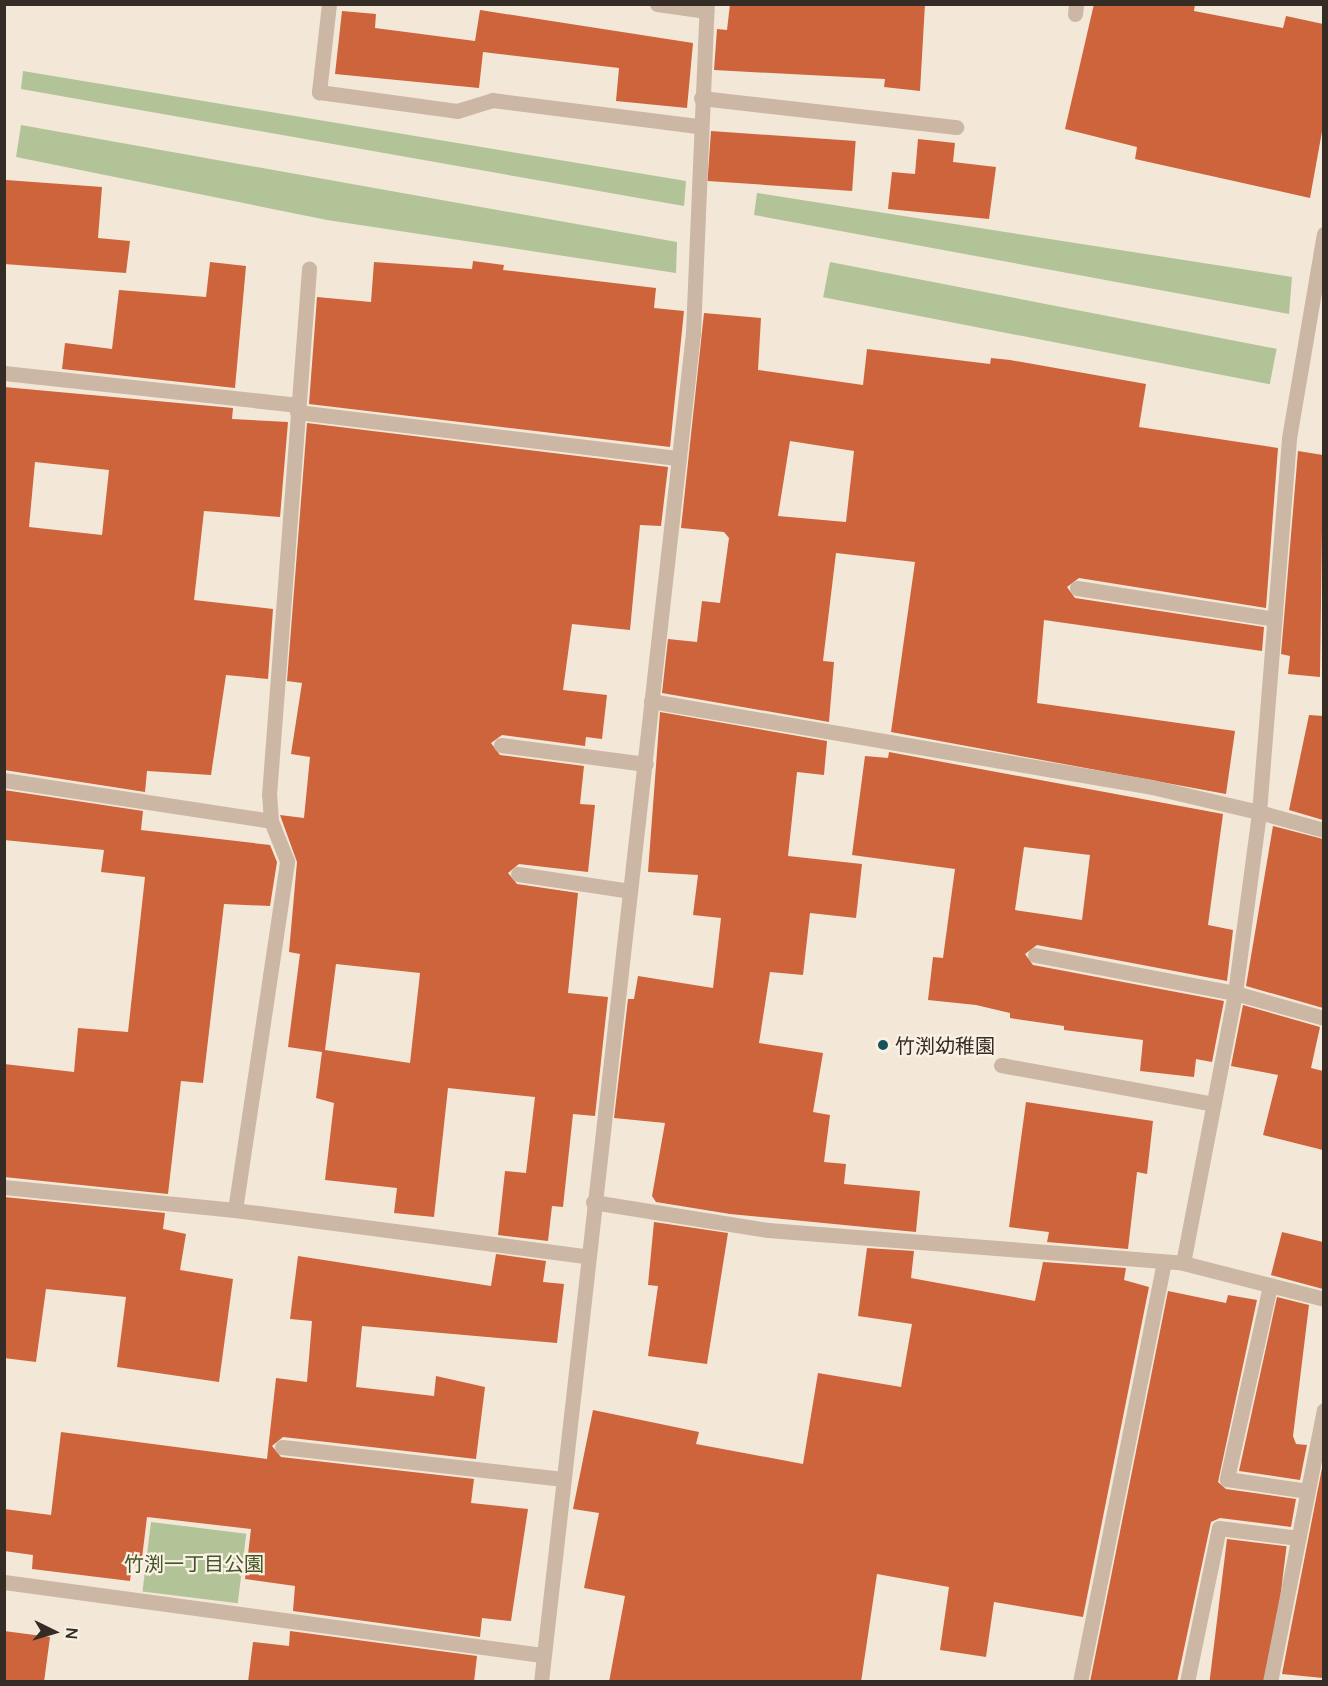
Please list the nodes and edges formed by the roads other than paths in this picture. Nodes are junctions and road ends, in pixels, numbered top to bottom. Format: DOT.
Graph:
graph roads {
  1 [pos="329,4"];
  2 [pos="657,4"];
  3 [pos="707,8"];
  4 [pos="701,98"];
  5 [pos="699,126"];
  6 [pos="956,127"];
  7 [pos="1323,234"];
  8 [pos="309,269"];
  9 [pos="4,373"];
  10 [pos="297,408"];
  11 [pos="679,458"];
  12 [pos="1077,588"];
  13 [pos="1274,620"];
  14 [pos="651,701"];
  15 [pos="501,746"];
  16 [pos="646,764"];
  17 [pos="4,780"];
  18 [pos="1259,812"];
  19 [pos="271,821"];
  20 [pos="1323,830"];
  21 [pos="518,874"];
  22 [pos="630,891"];
  23 [pos="1035,955"];
  24 [pos="1235,993"];
  25 [pos="1323,1018"];
  26 [pos="1001,1065"];
  27 [pos="1214,1104"];
  28 [pos="4,1187"];
  29 [pos="592,1202"];
  30 [pos="235,1210"];
  31 [pos="585,1256"];
  32 [pos="1164,1262"];
  33 [pos="1183,1263"];
  34 [pos="1270,1286"];
  35 [pos="1323,1299"];
  36 [pos="1323,1410"];
  37 [pos="282,1447"];
  38 [pos="561,1479"];
  39 [pos="1307,1491"];
  40 [pos="1298,1538"];
  41 [pos="4,1582"];
  42 [pos="542,1655"];
  43 [pos="540,1682"];
  44 [pos="1080,1682"];
  45 [pos="1188,1682"];
  46 [pos="1270,1682"];
  1 -- 5 [label="street"];
  2 -- 3 [label="street"];
  3 -- 4 [label="street"];
  4 -- 5 [label="street"];
  4 -- 6 [label="street"];
  5 -- 11 [label="street"];
  7 -- 13 [label="street"];
  8 -- 10 [label="street"];
  9 -- 10 [label="street"];
  10 -- 11 [label="street"];
  10 -- 19 [label="street"];
  11 -- 14 [label="street"];
  12 -- 13 [label="street"];
  13 -- 18 [label="street"];
  14 -- 16 [label="street"];
  14 -- 18 [label="street"];
  15 -- 16 [label="street"];
  16 -- 22 [label="street"];
  17 -- 19 [label="street"];
  18 -- 20 [label="street"];
  18 -- 24 [label="street"];
  19 -- 30 [label="street"];
  21 -- 22 [label="street"];
  22 -- 29 [label="street"];
  23 -- 24 [label="street"];
  24 -- 25 [label="street"];
  24 -- 27 [label="street"];
  26 -- 27 [label="street"];
  27 -- 33 [label="street"];
  28 -- 30 [label="street"];
  29 -- 31 [label="street"];
  29 -- 32 [label="street"];
  30 -- 31 [label="street"];
  31 -- 38 [label="street"];
  32 -- 33 [label="street"];
  32 -- 44 [label="street"];
  33 -- 34 [label="street"];
  34 -- 35 [label="street"];
  34 -- 39 [label="street"];
  36 -- 39 [label="street"];
  37 -- 38 [label="street"];
  38 -- 42 [label="street"];
  39 -- 40 [label="street"];
  40 -- 45 [label="street"];
  40 -- 46 [label="street"];
  41 -- 42 [label="street"];
  42 -- 43 [label="street"];
}
